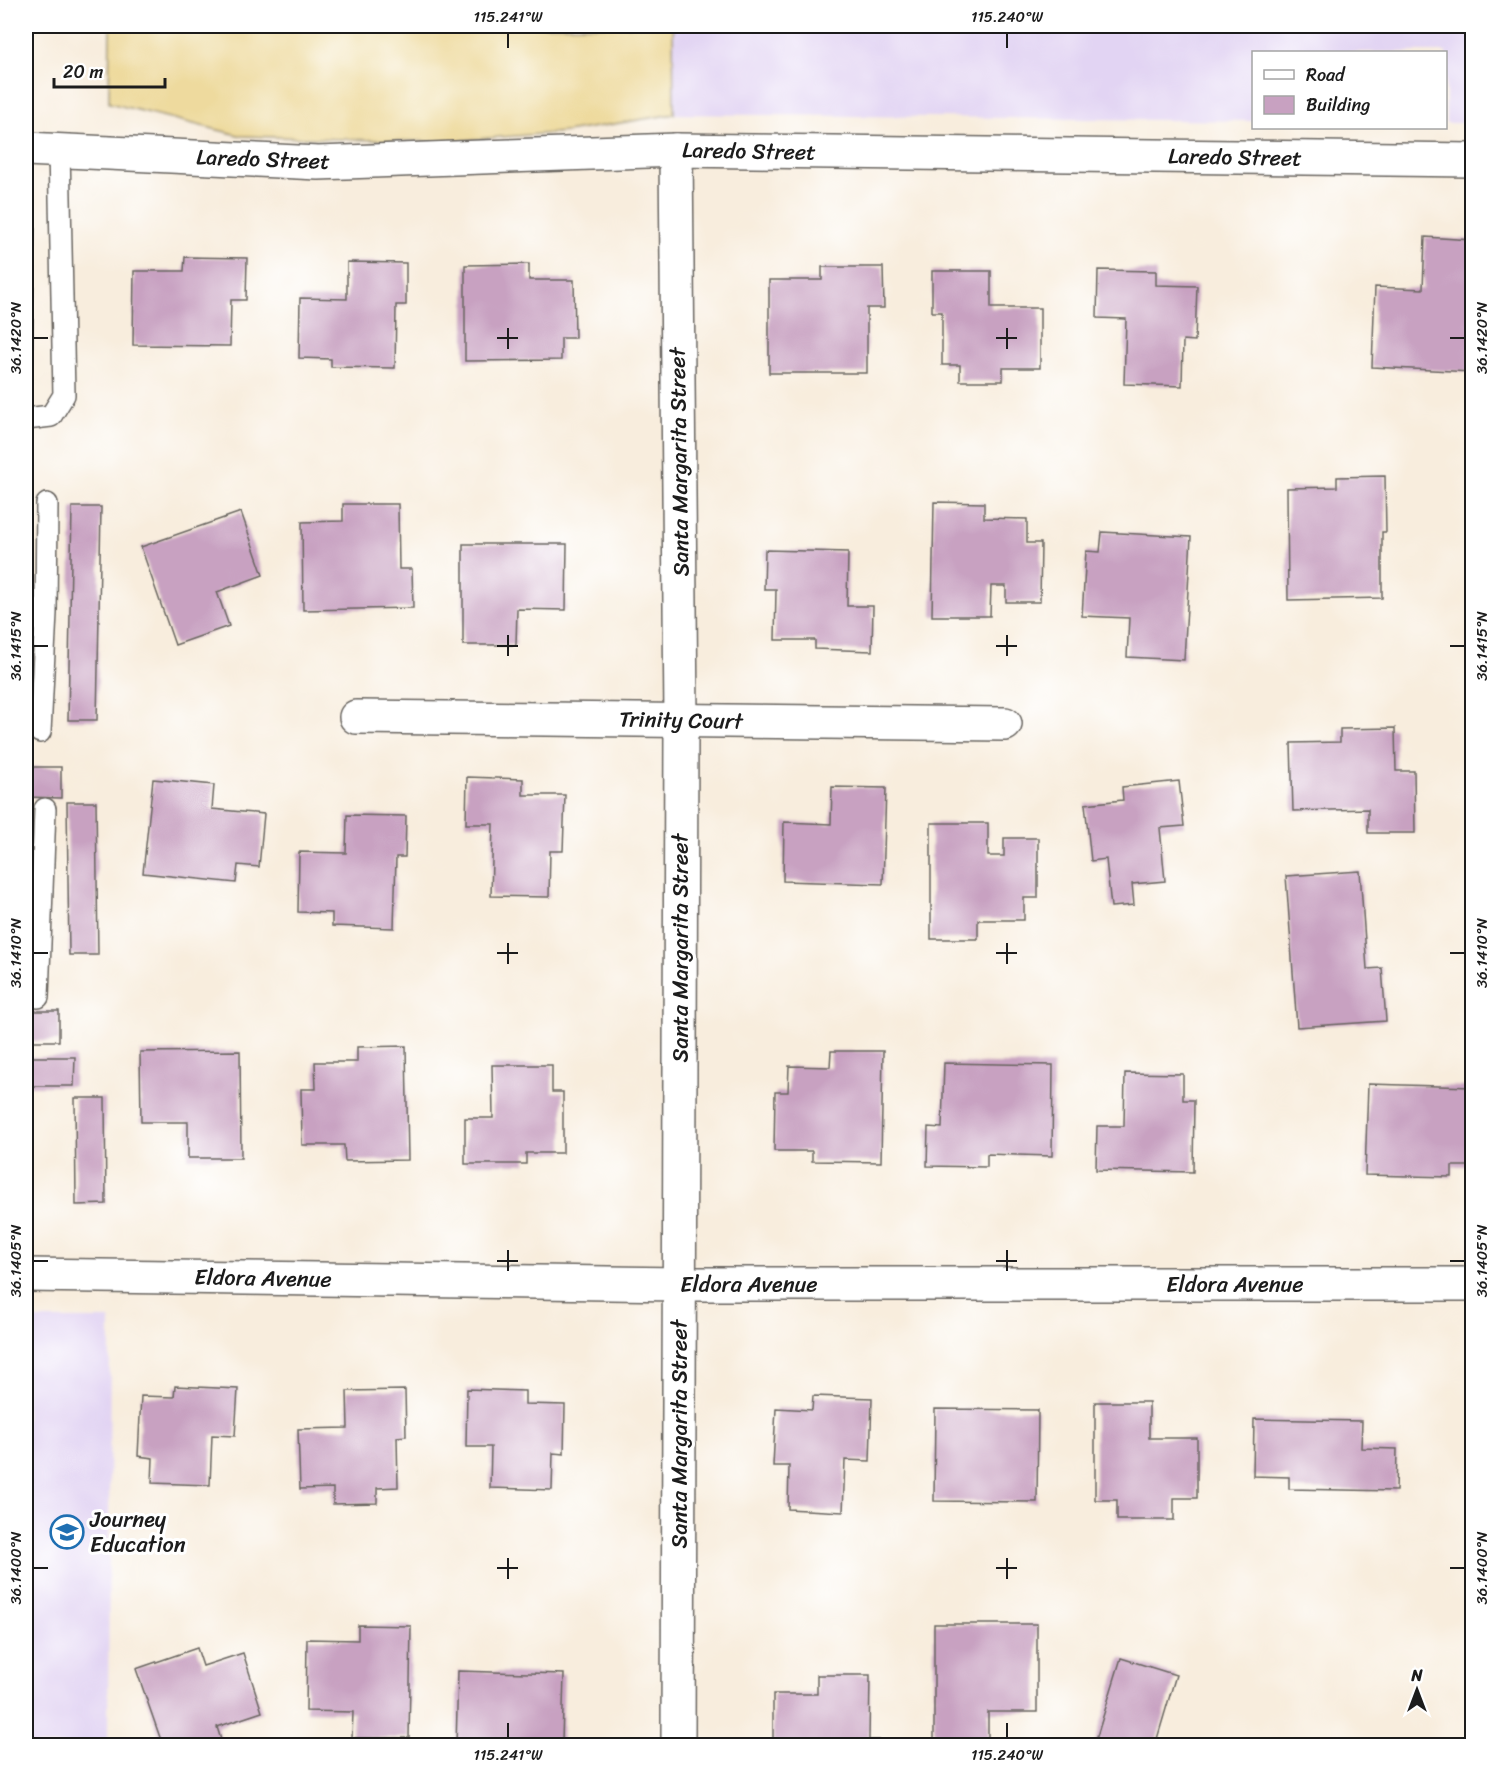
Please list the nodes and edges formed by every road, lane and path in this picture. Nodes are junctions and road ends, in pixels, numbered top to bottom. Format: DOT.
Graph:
graph roads {
  1 [pos="26,149"];
  2 [pos="59,149"];
  3 [pos="676,150"];
  4 [pos="1473,160"];
  5 [pos="26,419"];
  6 [pos="47,504"];
  7 [pos="36,613"];
  8 [pos="356,717"];
  9 [pos="681,720"];
  10 [pos="1005,724"];
  11 [pos="40,732"];
  12 [pos="45,809"];
  13 [pos="34,896"];
  14 [pos="39,997"];
  15 [pos="26,1275"];
  16 [pos="680,1284"];
  17 [pos="1473,1284"];
  18 [pos="678,1746"];
  1 -- 2 [label="street, Laredo Street"];
  2 -- 3 [label="street, Laredo Street"];
  2 -- 5 [label="lane"];
  3 -- 4 [label="street, Laredo Street"];
  3 -- 9 [label="street, Santa Margarita Street"];
  6 -- 7 [label="lane"];
  7 -- 11 [label="lane"];
  8 -- 9 [label="street, Trinity Court"];
  9 -- 10 [label="street, Trinity Court"];
  9 -- 16 [label="street, Santa Margarita Street"];
  12 -- 13 [label="lane"];
  13 -- 14 [label="lane"];
  15 -- 16 [label="street, Eldora Avenue"];
  16 -- 17 [label="street, Eldora Avenue"];
  16 -- 18 [label="street, Santa Margarita Street"];
}
